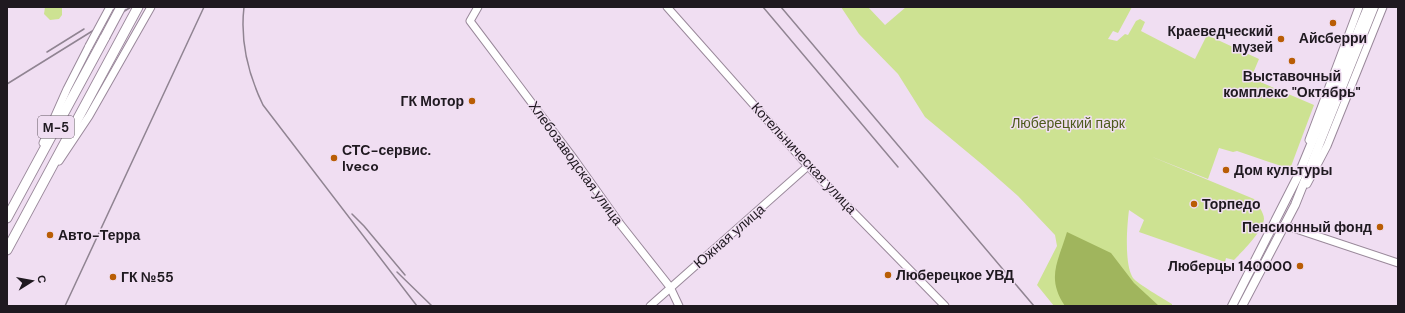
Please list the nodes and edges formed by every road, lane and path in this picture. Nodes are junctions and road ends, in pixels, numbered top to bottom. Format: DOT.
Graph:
graph roads {
  1 [pos="110,7"];
  2 [pos="121,7"];
  3 [pos="138,7"];
  4 [pos="151,7"];
  5 [pos="478,7"];
  6 [pos="667,7"];
  7 [pos="1359,7"];
  8 [pos="1368,7"];
  9 [pos="1374,7"];
  10 [pos="1383,7"];
  11 [pos="808,166"];
  12 [pos="1298,176"];
  13 [pos="28,179"];
  14 [pos="36,196"];
  15 [pos="1294,204"];
  16 [pos="7,218"];
  17 [pos="1284,225"];
  18 [pos="7,250"];
  19 [pos="1398,263"];
  20 [pos="670,287"];
  21 [pos="650,306"];
  22 [pos="679,306"];
  23 [pos="945,306"];
  24 [pos="1232,306"];
  25 [pos="1242,306"];
  1 -- 13 [label="street, М-5, bridge"];
  2 -- 13 [label="highway, М-5, bridge"];
  3 -- 14 [label="highway, М-5"];
  4 -- 14 [label="street, М-5"];
  5 -- 20 [label="street, Хлебозаводская улица"];
  6 -- 11 [label="street, Котельническая улица"];
  7 -- 12 [label="street"];
  8 -- 12 [label="main road"];
  9 -- 15 [label="main road"];
  10 -- 15 [label="street"];
  11 -- 20 [label="street, Южная улица"];
  11 -- 23 [label="street, Котельническая улица"];
  12 -- 24 [label="main road"];
  13 -- 16 [label="highway, М-5"];
  14 -- 18 [label="highway, М-5"];
  15 -- 17 [label="main road"];
  17 -- 19 [label="street"];
  17 -- 25 [label="main road"];
  20 -- 21 [label="street, Южная улица"];
  20 -- 22 [label="street, Хлебозаводская улица"];
}
